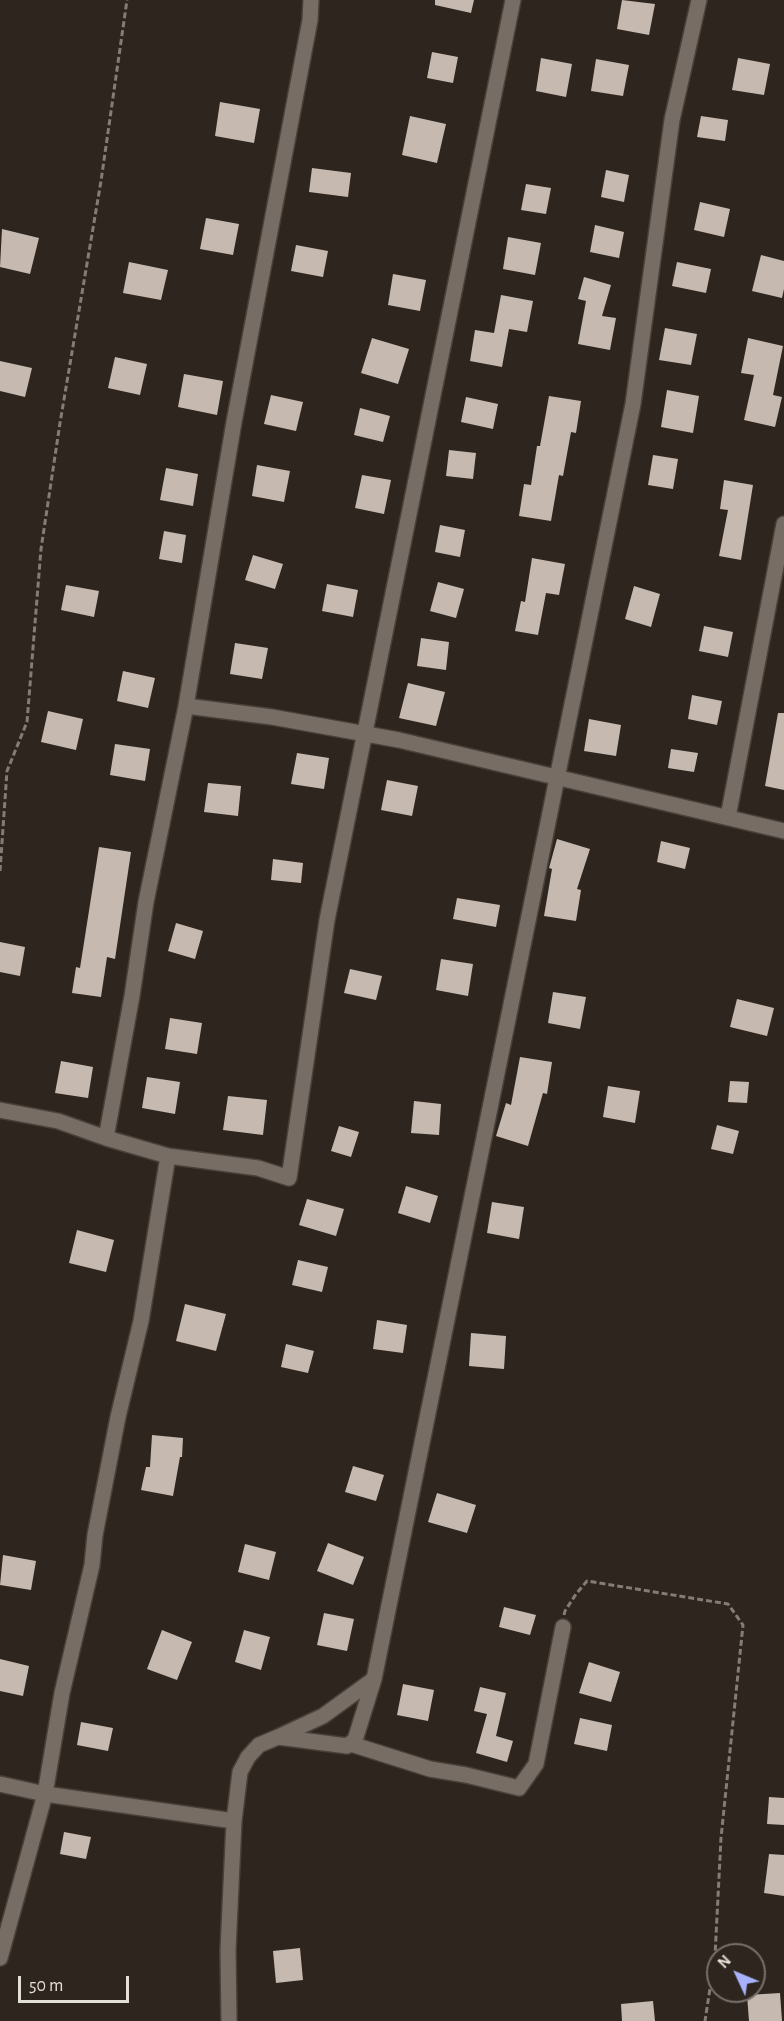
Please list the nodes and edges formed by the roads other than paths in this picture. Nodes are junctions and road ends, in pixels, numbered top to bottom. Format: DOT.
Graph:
graph roads {
  1 [pos="311,0"];
  2 [pos="513,0"];
  3 [pos="699,0"];
  4 [pos="784,524"];
  5 [pos="186,706"];
  6 [pos="365,734"];
  7 [pos="557,776"];
  8 [pos="728,817"];
  9 [pos="784,831"];
  10 [pos="0,1110"];
  11 [pos="106,1138"];
  12 [pos="168,1156"];
  13 [pos="563,1627"];
  14 [pos="374,1679"];
  15 [pos="278,1737"];
  16 [pos="351,1744"];
  17 [pos="0,1784"];
  18 [pos="45,1794"];
  19 [pos="234,1821"];
  20 [pos="0,1958"];
  21 [pos="229,2021"];
  1 -- 5 [label="lane"];
  2 -- 6 [label="lane"];
  3 -- 7 [label="lane"];
  4 -- 8 [label="lane"];
  5 -- 6 [label="lane"];
  5 -- 11 [label="lane"];
  6 -- 7 [label="lane"];
  6 -- 12 [label="lane"];
  7 -- 8 [label="lane"];
  7 -- 14 [label="lane"];
  8 -- 9 [label="lane"];
  10 -- 11 [label="lane"];
  11 -- 12 [label="lane"];
  12 -- 18 [label="lane"];
  13 -- 16 [label="lane"];
  14 -- 15 [label="lane"];
  14 -- 16 [label="lane"];
  15 -- 16 [label="lane"];
  15 -- 19 [label="lane"];
  17 -- 18 [label="lane"];
  18 -- 19 [label="lane"];
  18 -- 20 [label="lane"];
  19 -- 21 [label="lane"];
}
